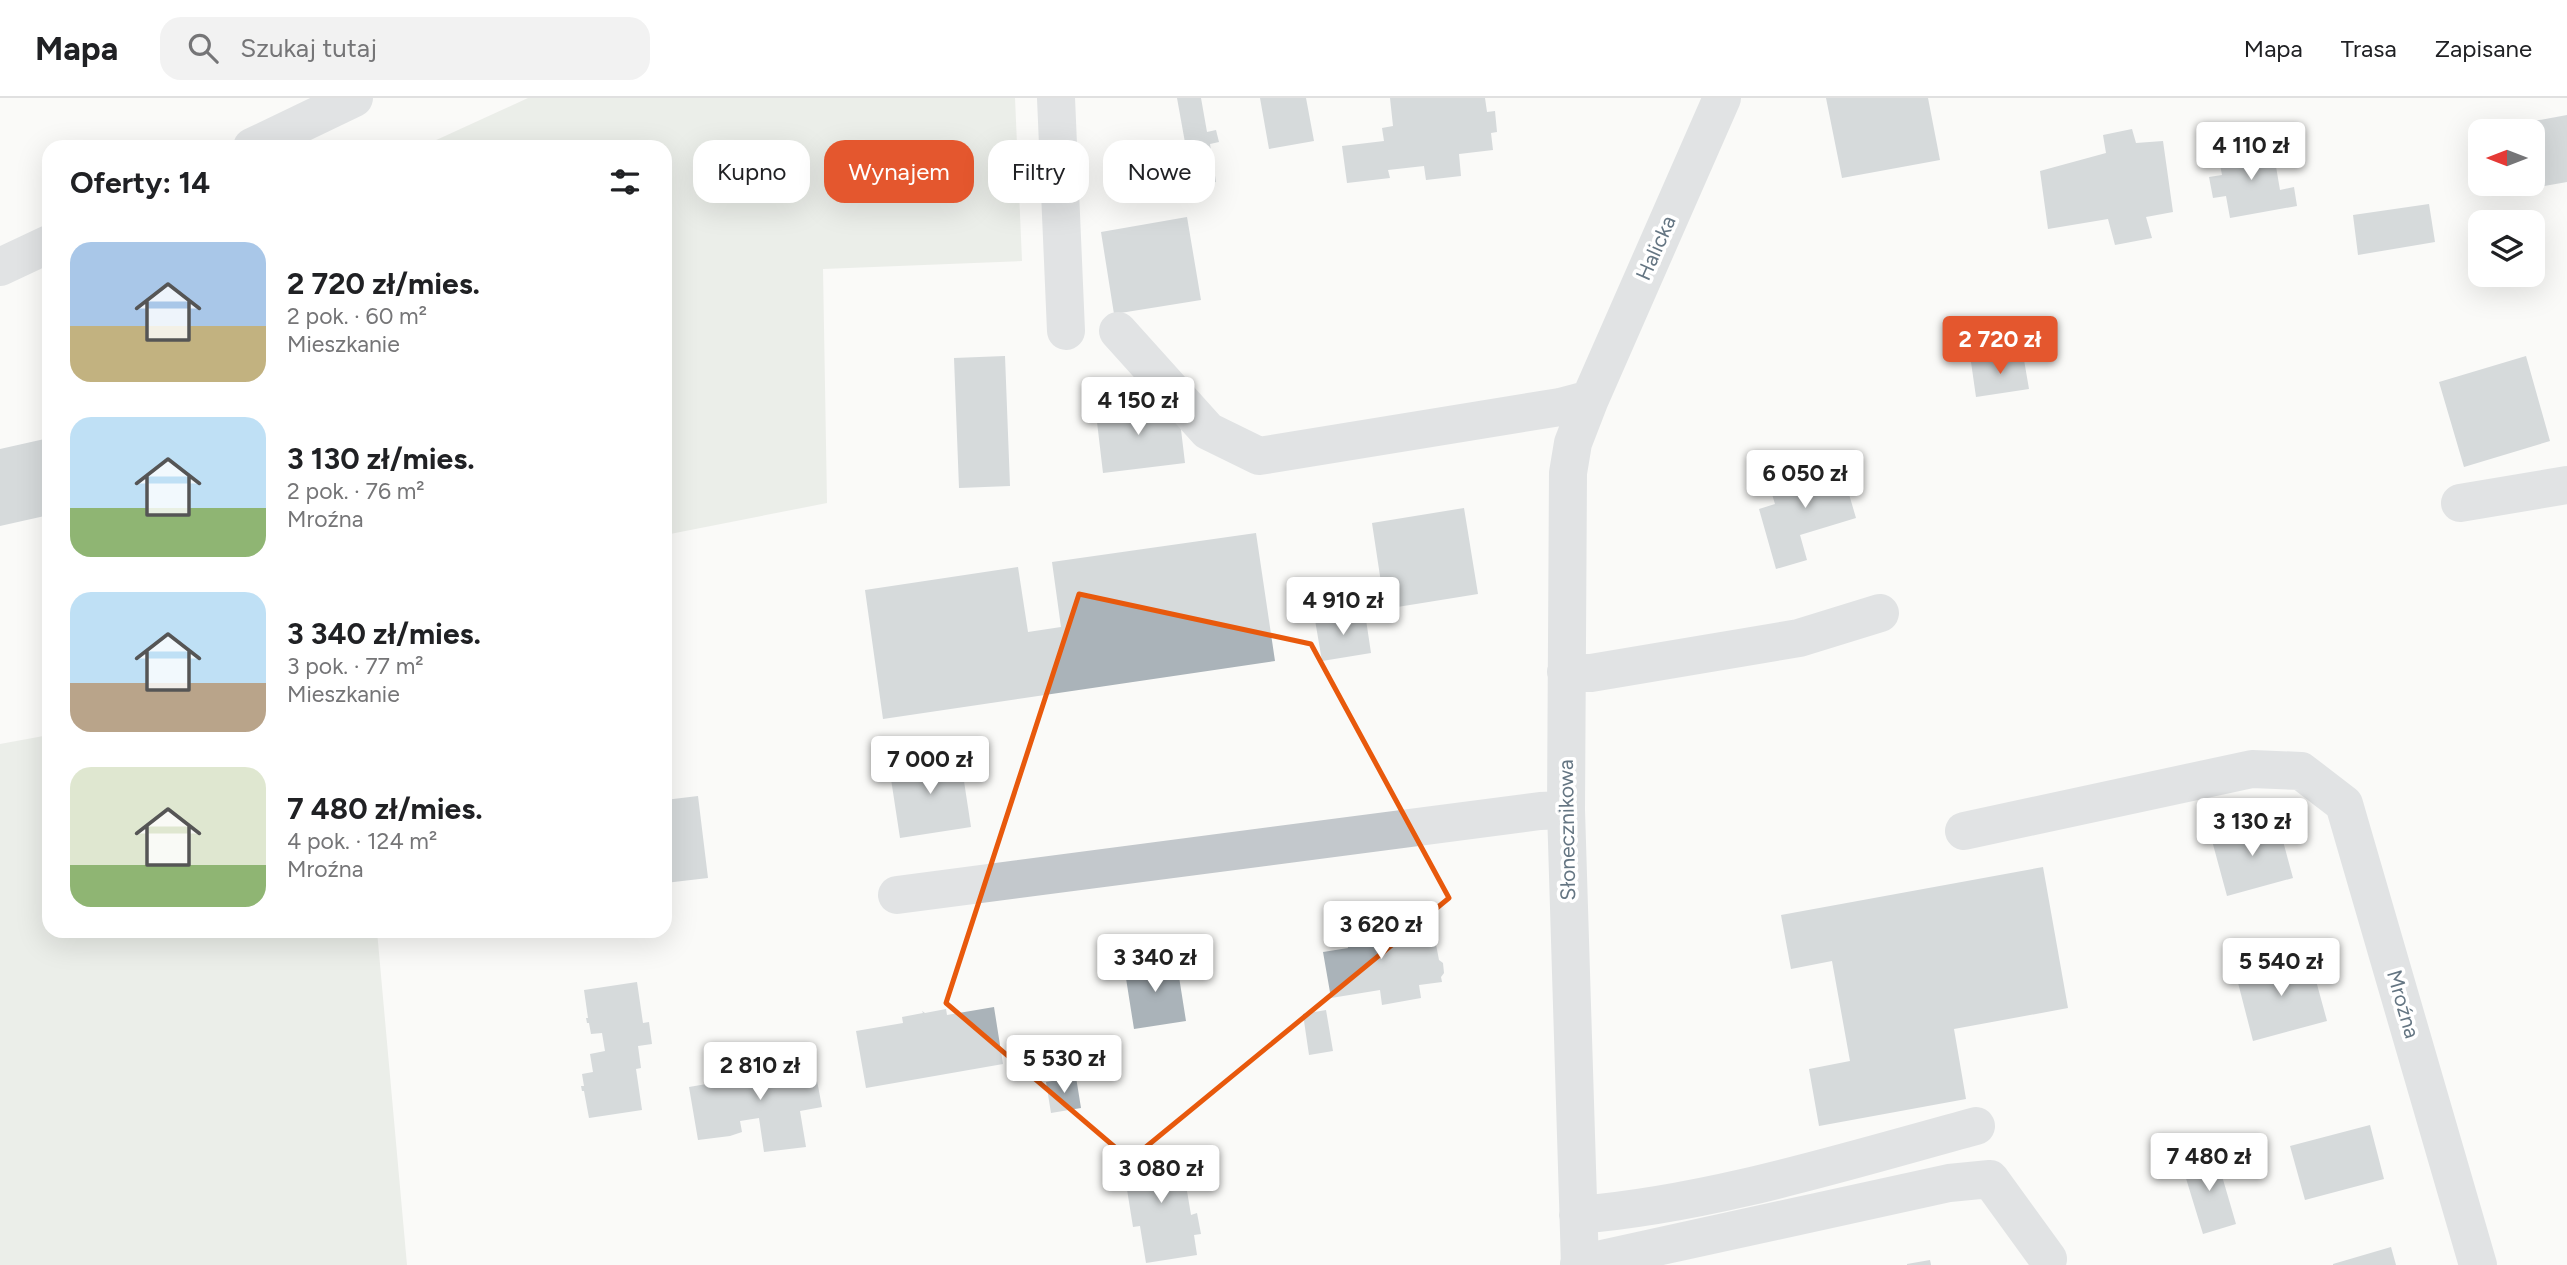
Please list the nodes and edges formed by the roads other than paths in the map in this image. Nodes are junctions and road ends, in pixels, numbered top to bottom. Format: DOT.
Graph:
graph roads {
  1 [pos="355,98"];
  2 [pos="1056,98"];
  3 [pos="1722,98"];
  4 [pos="267,140"];
  5 [pos="42,247"];
  6 [pos="0,267"];
  7 [pos="1066,331"];
  8 [pos="1118,331"];
  9 [pos="1590,399"];
  10 [pos="2567,485"];
  11 [pos="2460,503"];
  12 [pos="1880,613"];
  13 [pos="1566,672"];
  14 [pos="1566,810"];
  15 [pos="1964,831"];
  16 [pos="897,895"];
  17 [pos="1976,1126"];
  18 [pos="1578,1215"];
  19 [pos="2048,1259"];
  20 [pos="1580,1264"];
  21 [pos="2478,1265"];
  1 -- 4 [label="street"];
  2 -- 7 [label="street"];
  3 -- 9 [label="street, Halicka"];
  5 -- 6 [label="street"];
  8 -- 9 [label="street"];
  9 -- 13 [label="street, Słonecznikowa"];
  10 -- 11 [label="street"];
  12 -- 13 [label="street"];
  13 -- 14 [label="street, Słonecznikowa"];
  14 -- 16 [label="street"];
  14 -- 18 [label="street, Słonecznikowa"];
  15 -- 21 [label="street, Mroźna"];
  17 -- 18 [label="street"];
  18 -- 20 [label="street, Słonecznikowa"];
  19 -- 20 [label="street"];
}
